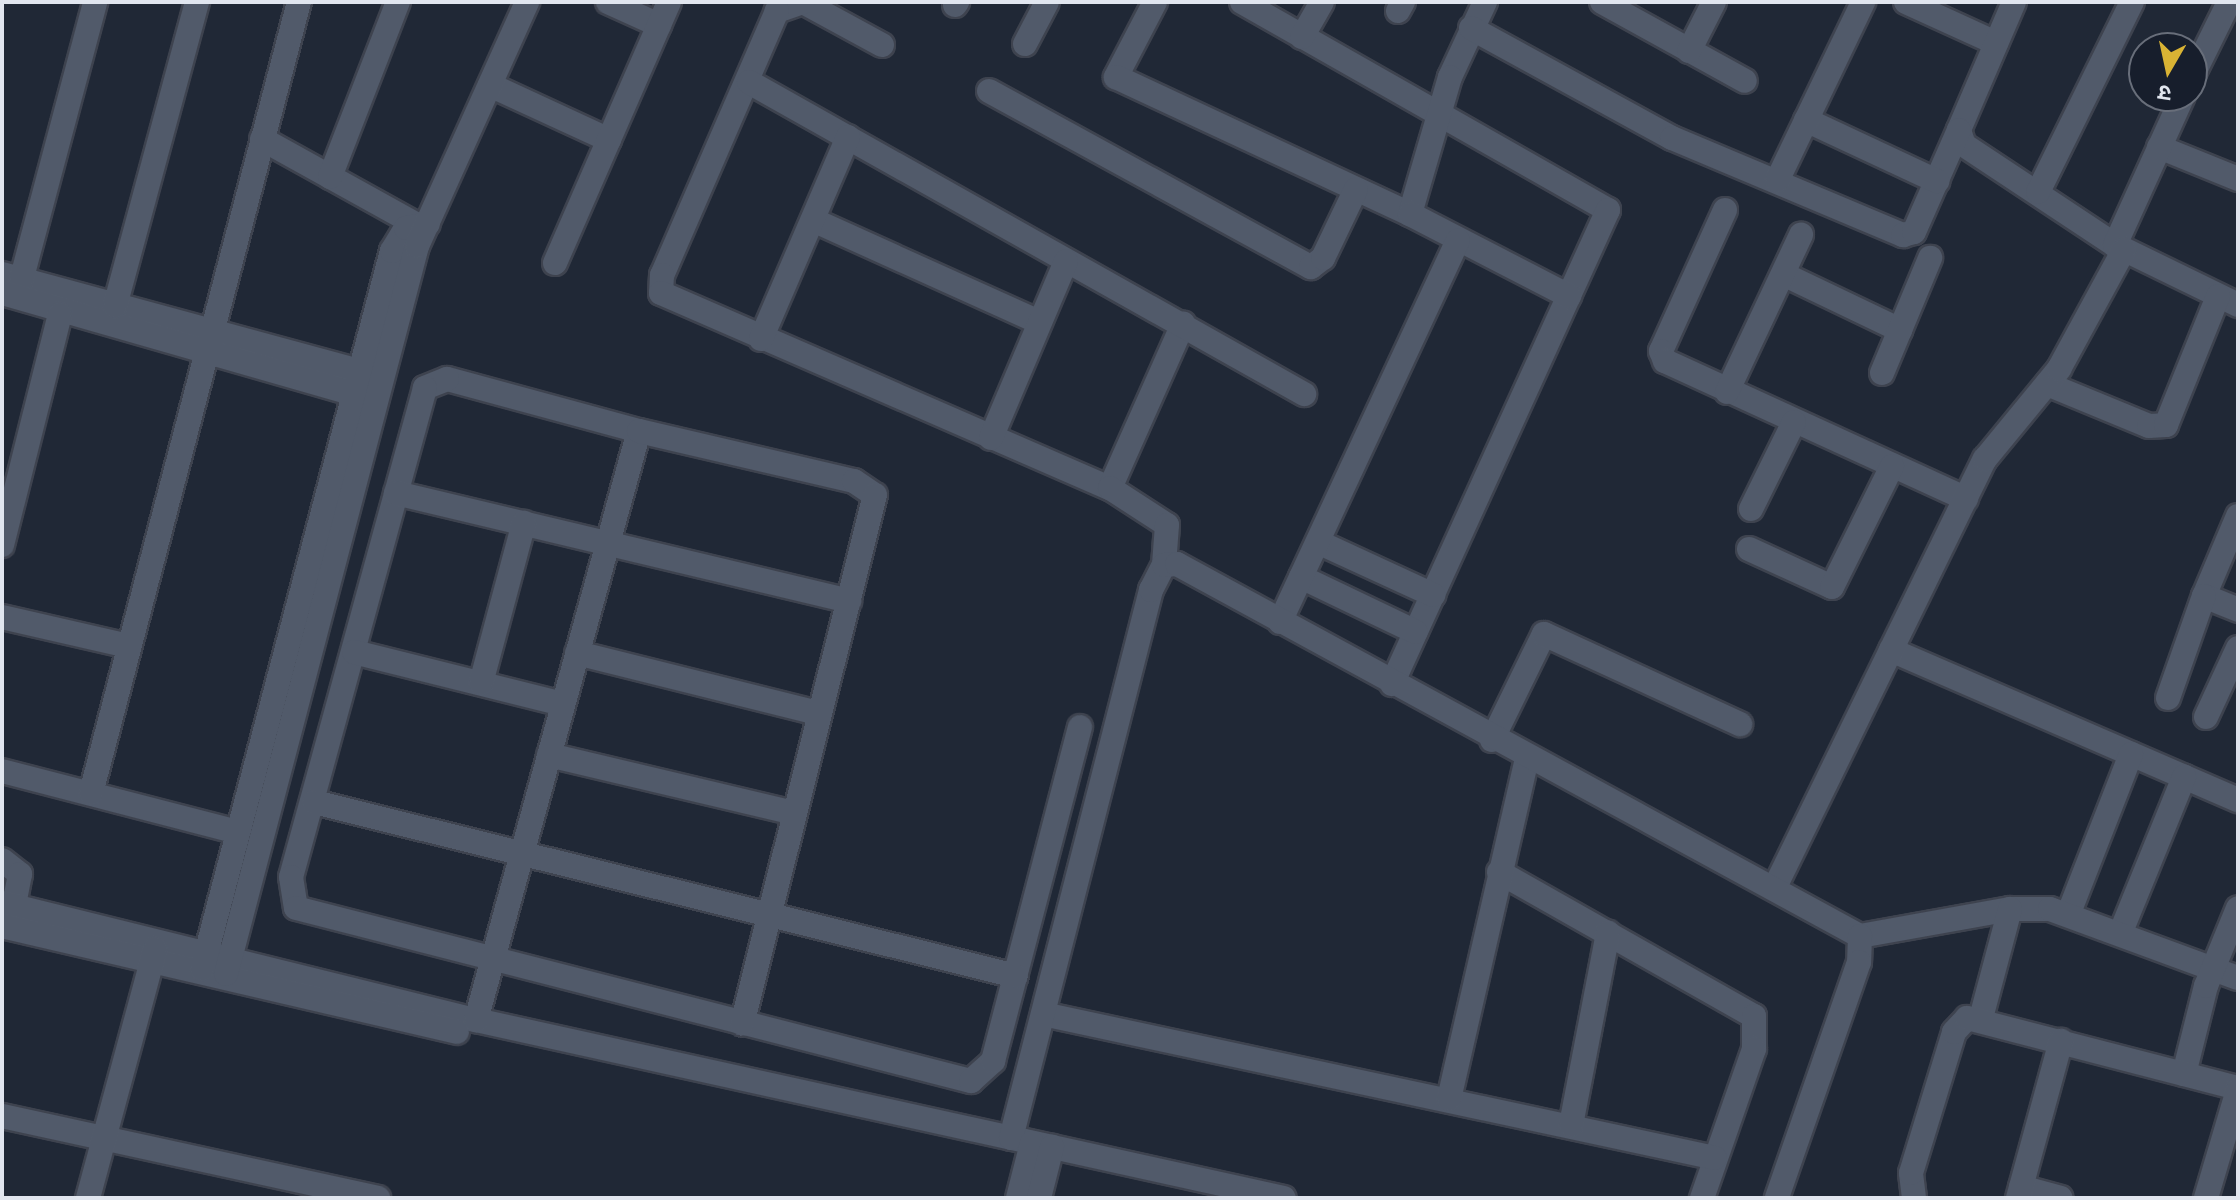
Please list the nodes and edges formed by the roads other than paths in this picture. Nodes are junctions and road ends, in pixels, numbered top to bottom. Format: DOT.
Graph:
graph roads {
  1 [pos="95,2"];
  2 [pos="197,2"];
  3 [pos="299,2"];
  4 [pos="398,2"];
  5 [pos="527,2"];
  6 [pos="608,2"];
  7 [pos="669,2"];
  8 [pos="1047,2"];
  9 [pos="1155,2"];
  10 [pos="1242,2"];
  11 [pos="1322,2"];
  12 [pos="1485,2"];
  13 [pos="1602,2"];
  14 [pos="1863,2"];
  15 [pos="1906,2"];
  16 [pos="2014,2"];
  17 [pos="2132,2"];
  18 [pos="2229,2"];
  19 [pos="1710,4"];
  20 [pos="659,25"];
  21 [pos="1471,28"];
  22 [pos="1302,37"];
  23 [pos="1996,43"];
  24 [pos="1025,44"];
  25 [pos="882,45"];
  26 [pos="2208,45"];
  27 [pos="1689,51"];
  28 [pos="1745,81"];
  29 [pos="749,82"];
  30 [pos="490,85"];
  31 [pos="989,91"];
  32 [pos="1443,111"];
  33 [pos="2175,112"];
  34 [pos="1806,120"];
  35 [pos="1959,130"];
  36 [pos="848,137"];
  37 [pos="262,139"];
  38 [pos="609,140"];
  39 [pos="2159,147"];
  40 [pos="330,177"];
  41 [pos="2238,179"];
  42 [pos="1777,181"];
  43 [pos="1937,181"];
  44 [pos="1356,189"];
  45 [pos="2038,192"];
  46 [pos="1725,210"];
  47 [pos="1410,214"];
  48 [pos="813,220"];
  49 [pos="423,225"];
  50 [pos="1801,235"];
  51 [pos="1458,241"];
  52 [pos="2119,248"];
  53 [pos="1930,258"];
  54 [pos="1066,261"];
  55 [pos="555,263"];
  56 [pos="1783,274"];
  57 [pos="8,283"];
  58 [pos="1569,296"];
  59 [pos="2228,301"];
  60 [pos="115,306"];
  61 [pos="60,314"];
  62 [pos="1037,321"];
  63 [pos="1183,324"];
  64 [pos="1900,330"];
  65 [pos="761,339"];
  66 [pos="208,342"];
  67 [pos="1882,373"];
  68 [pos="2047,384"];
  69 [pos="366,385"];
  70 [pos="1727,392"];
  71 [pos="1304,394"];
  72 [pos="1794,422"];
  73 [pos="639,431"];
  74 [pos="991,438"];
  75 [pos="1892,466"];
  76 [pos="1110,488"];
  77 [pos="396,493"];
  78 [pos="1966,499"];
  79 [pos="1751,509"];
  80 [pos="2238,516"];
  81 [pos="524,523"];
  82 [pos="1318,542"];
  83 [pos="607,543"];
  84 [pos="2,545"];
  85 [pos="1749,549"];
  86 [pos="1164,565"];
  87 [pos="1301,577"];
  88 [pos="1433,595"];
  89 [pos="2204,596"];
  90 [pos="849,601"];
  91 [pos="2238,610"];
  92 [pos="2,617"];
  93 [pos="1280,622"];
  94 [pos="1416,632"];
  95 [pos="129,646"];
  96 [pos="2238,648"];
  97 [pos="1891,650"];
  98 [pos="354,652"];
  99 [pos="577,653"];
  100 [pos="481,683"];
  101 [pos="1392,684"];
  102 [pos="2168,698"];
  103 [pos="563,704"];
  104 [pos="817,713"];
  105 [pos="2206,717"];
  106 [pos="1740,724"];
  107 [pos="1080,727"];
  108 [pos="1492,740"];
  109 [pos="2131,754"];
  110 [pos="549,755"];
  111 [pos="1527,758"];
  112 [pos="2,771"];
  113 [pos="2184,777"];
  114 [pos="91,793"];
  115 [pos="2238,800"];
  116 [pos="314,802"];
  117 [pos="790,812"];
  118 [pos="238,832"];
  119 [pos="521,853"];
  120 [pos="2,860"];
  121 [pos="1499,872"];
  122 [pos="1775,887"];
  123 [pos="2238,908"];
  124 [pos="2010,909"];
  125 [pos="6,911"];
  126 [pos="767,911"];
  127 [pos="2068,915"];
  128 [pos="1608,933"];
  129 [pos="2120,934"];
  130 [pos="1860,936"];
  131 [pos="154,953"];
  132 [pos="492,962"];
  133 [pos="215,967"];
  134 [pos="2213,969"];
  135 [pos="1016,976"];
  136 [pos="2238,978"];
  137 [pos="1043,1014"];
  138 [pos="1981,1018"];
  139 [pos="476,1020"];
  140 [pos="742,1024"];
  141 [pos="2061,1041"];
  142 [pos="2184,1074"];
  143 [pos="2238,1089"];
  144 [pos="1449,1099"];
  145 [pos="2,1116"];
  146 [pos="1571,1125"];
  147 [pos="103,1136"];
  148 [pos="1035,1150"];
  149 [pos="1715,1158"];
  150 [pos="2020,1193"];
  151 [pos="88,1198"];
  152 [pos="378,1198"];
  153 [pos="1018,1198"];
  154 [pos="1039,1198"];
  155 [pos="1209,1198"];
  156 [pos="1284,1198"];
  157 [pos="1702,1198"];
  158 [pos="1777,1198"];
  159 [pos="1914,1198"];
  160 [pos="2061,1198"];
  161 [pos="2206,1198"];
  1 -- 57 [label="street"];
  2 -- 60 [label="street"];
  3 -- 37 [label="street"];
  4 -- 40 [label="street"];
  5 -- 30 [label="street"];
  6 -- 20 [label="street"];
  7 -- 20 [label="street"];
  8 -- 24 [label="street"];
  9 -- 44 [label="street"];
  10 -- 22 [label="street"];
  11 -- 22 [label="street"];
  12 -- 21 [label="street"];
  13 -- 27 [label="street"];
  14 -- 34 [label="street"];
  15 -- 23 [label="street"];
  16 -- 23 [label="street"];
  17 -- 45 [label="street"];
  18 -- 26 [label="street"];
  19 -- 27 [label="street"];
  20 -- 38 [label="street"];
  21 -- 32 [label="street"];
  21 -- 42 [label="street"];
  22 -- 32 [label="street"];
  23 -- 35 [label="street"];
  25 -- 29 [label="street"];
  27 -- 28 [label="street"];
  29 -- 36 [label="street"];
  29 -- 65 [label="street"];
  30 -- 38 [label="street"];
  30 -- 49 [label="street"];
  31 -- 44 [label="street"];
  32 -- 47 [label="street"];
  32 -- 58 [label="street"];
  33 -- 39 [label="street"];
  34 -- 42 [label="street"];
  34 -- 43 [label="street"];
  35 -- 43 [label="street"];
  35 -- 45 [label="street"];
  36 -- 48 [label="street"];
  36 -- 54 [label="street"];
  37 -- 40 [label="street"];
  37 -- 66 [label="street"];
  38 -- 55 [label="street"];
  39 -- 41 [label="street"];
  39 -- 52 [label="street"];
  40 -- 49 [label="street"];
  42 -- 43 [label="street"];
  44 -- 47 [label="street"];
  45 -- 52 [label="street"];
  46 -- 70 [label="street"];
  47 -- 51 [label="street"];
  48 -- 62 [label="street"];
  48 -- 65 [label="street"];
  49 -- 69 [label="street"];
  50 -- 56 [label="street"];
  51 -- 58 [label="street"];
  51 -- 82 [label="street"];
  52 -- 59 [label="street"];
  52 -- 68 [label="street"];
  53 -- 64 [label="street"];
  54 -- 62 [label="street"];
  54 -- 63 [label="street"];
  56 -- 64 [label="street"];
  56 -- 70 [label="street"];
  57 -- 60 [label="street"];
  57 -- 61 [label="street"];
  58 -- 88 [label="street"];
  59 -- 68 [label="street"];
  60 -- 66 [label="street"];
  61 -- 66 [label="street"];
  61 -- 84 [label="street"];
  62 -- 74 [label="street"];
  63 -- 71 [label="street"];
  63 -- 76 [label="street"];
  64 -- 67 [label="street"];
  65 -- 74 [label="street"];
  66 -- 69 [label="street"];
  66 -- 95 [label="street"];
  68 -- 78 [label="street"];
  69 -- 118 [label="street"];
  69 -- 133 [label="street"];
  70 -- 72 [label="street"];
  72 -- 75 [label="street"];
  72 -- 79 [label="street"];
  73 -- 77 [label="street"];
  73 -- 83 [label="street"];
  73 -- 90 [label="street"];
  74 -- 76 [label="street"];
  75 -- 78 [label="street"];
  75 -- 85 [label="street"];
  76 -- 86 [label="street"];
  77 -- 81 [label="street"];
  77 -- 98 [label="street"];
  78 -- 97 [label="street"];
  80 -- 89 [label="street"];
  81 -- 83 [label="street"];
  81 -- 100 [label="street"];
  82 -- 87 [label="street"];
  82 -- 88 [label="street"];
  83 -- 90 [label="street"];
  83 -- 99 [label="street"];
  86 -- 93 [label="street"];
  86 -- 137 [label="street"];
  87 -- 93 [label="street"];
  87 -- 94 [label="street"];
  88 -- 94 [label="street"];
  89 -- 91 [label="street"];
  89 -- 102 [label="street"];
  90 -- 104 [label="street"];
  92 -- 95 [label="street"];
  93 -- 101 [label="street"];
  94 -- 101 [label="street"];
  95 -- 114 [label="street"];
  96 -- 105 [label="street"];
  97 -- 109 [label="street"];
  97 -- 122 [label="street"];
  98 -- 100 [label="street"];
  98 -- 116 [label="street"];
  99 -- 103 [label="street"];
  99 -- 104 [label="street"];
  100 -- 103 [label="street"];
  101 -- 108 [label="street"];
  103 -- 110 [label="street"];
  104 -- 117 [label="street"];
  106 -- 108 [label="street"];
  107 -- 135 [label="street"];
  108 -- 111 [label="street"];
  109 -- 113 [label="street"];
  109 -- 127 [label="street"];
  110 -- 117 [label="street"];
  110 -- 119 [label="street"];
  111 -- 121 [label="street"];
  111 -- 122 [label="street"];
  112 -- 114 [label="street"];
  113 -- 115 [label="street"];
  113 -- 129 [label="street"];
  114 -- 118 [label="street"];
  116 -- 119 [label="street"];
  116 -- 132 [label="street"];
  117 -- 126 [label="street"];
  118 -- 133 [label="street"];
  119 -- 126 [label="street"];
  119 -- 132 [label="street"];
  120 -- 125 [label="street"];
  121 -- 128 [label="street"];
  121 -- 144 [label="street"];
  122 -- 130 [label="street"];
  123 -- 134 [label="street"];
  124 -- 127 [label="street"];
  124 -- 130 [label="street"];
  124 -- 138 [label="street"];
  125 -- 131 [label="street"];
  126 -- 135 [label="street"];
  126 -- 140 [label="street"];
  127 -- 129 [label="street"];
  128 -- 146 [label="street"];
  128 -- 149 [label="street"];
  129 -- 134 [label="street"];
  130 -- 158 [label="street"];
  131 -- 133 [label="street"];
  131 -- 147 [label="street"];
  132 -- 139 [label="street"];
  132 -- 140 [label="street"];
  133 -- 139 [label="street"];
  133 -- 148 [label="street"];
  134 -- 136 [label="street"];
  134 -- 142 [label="street"];
  135 -- 140 [label="street"];
  137 -- 144 [label="street"];
  137 -- 148 [label="street"];
  138 -- 141 [label="street"];
  138 -- 159 [label="street"];
  139 -- 148 [label="street"];
  141 -- 142 [label="street"];
  141 -- 150 [label="street"];
  142 -- 143 [label="street"];
  143 -- 161 [label="street"];
  144 -- 146 [label="street"];
  145 -- 147 [label="street"];
  146 -- 149 [label="street"];
  147 -- 151 [label="street"];
  147 -- 152 [label="street"];
  148 -- 153 [label="street"];
  148 -- 154 [label="street"];
  148 -- 155 [label="street"];
  148 -- 156 [label="street"];
  149 -- 157 [label="street"];
  150 -- 160 [label="street"];
}
